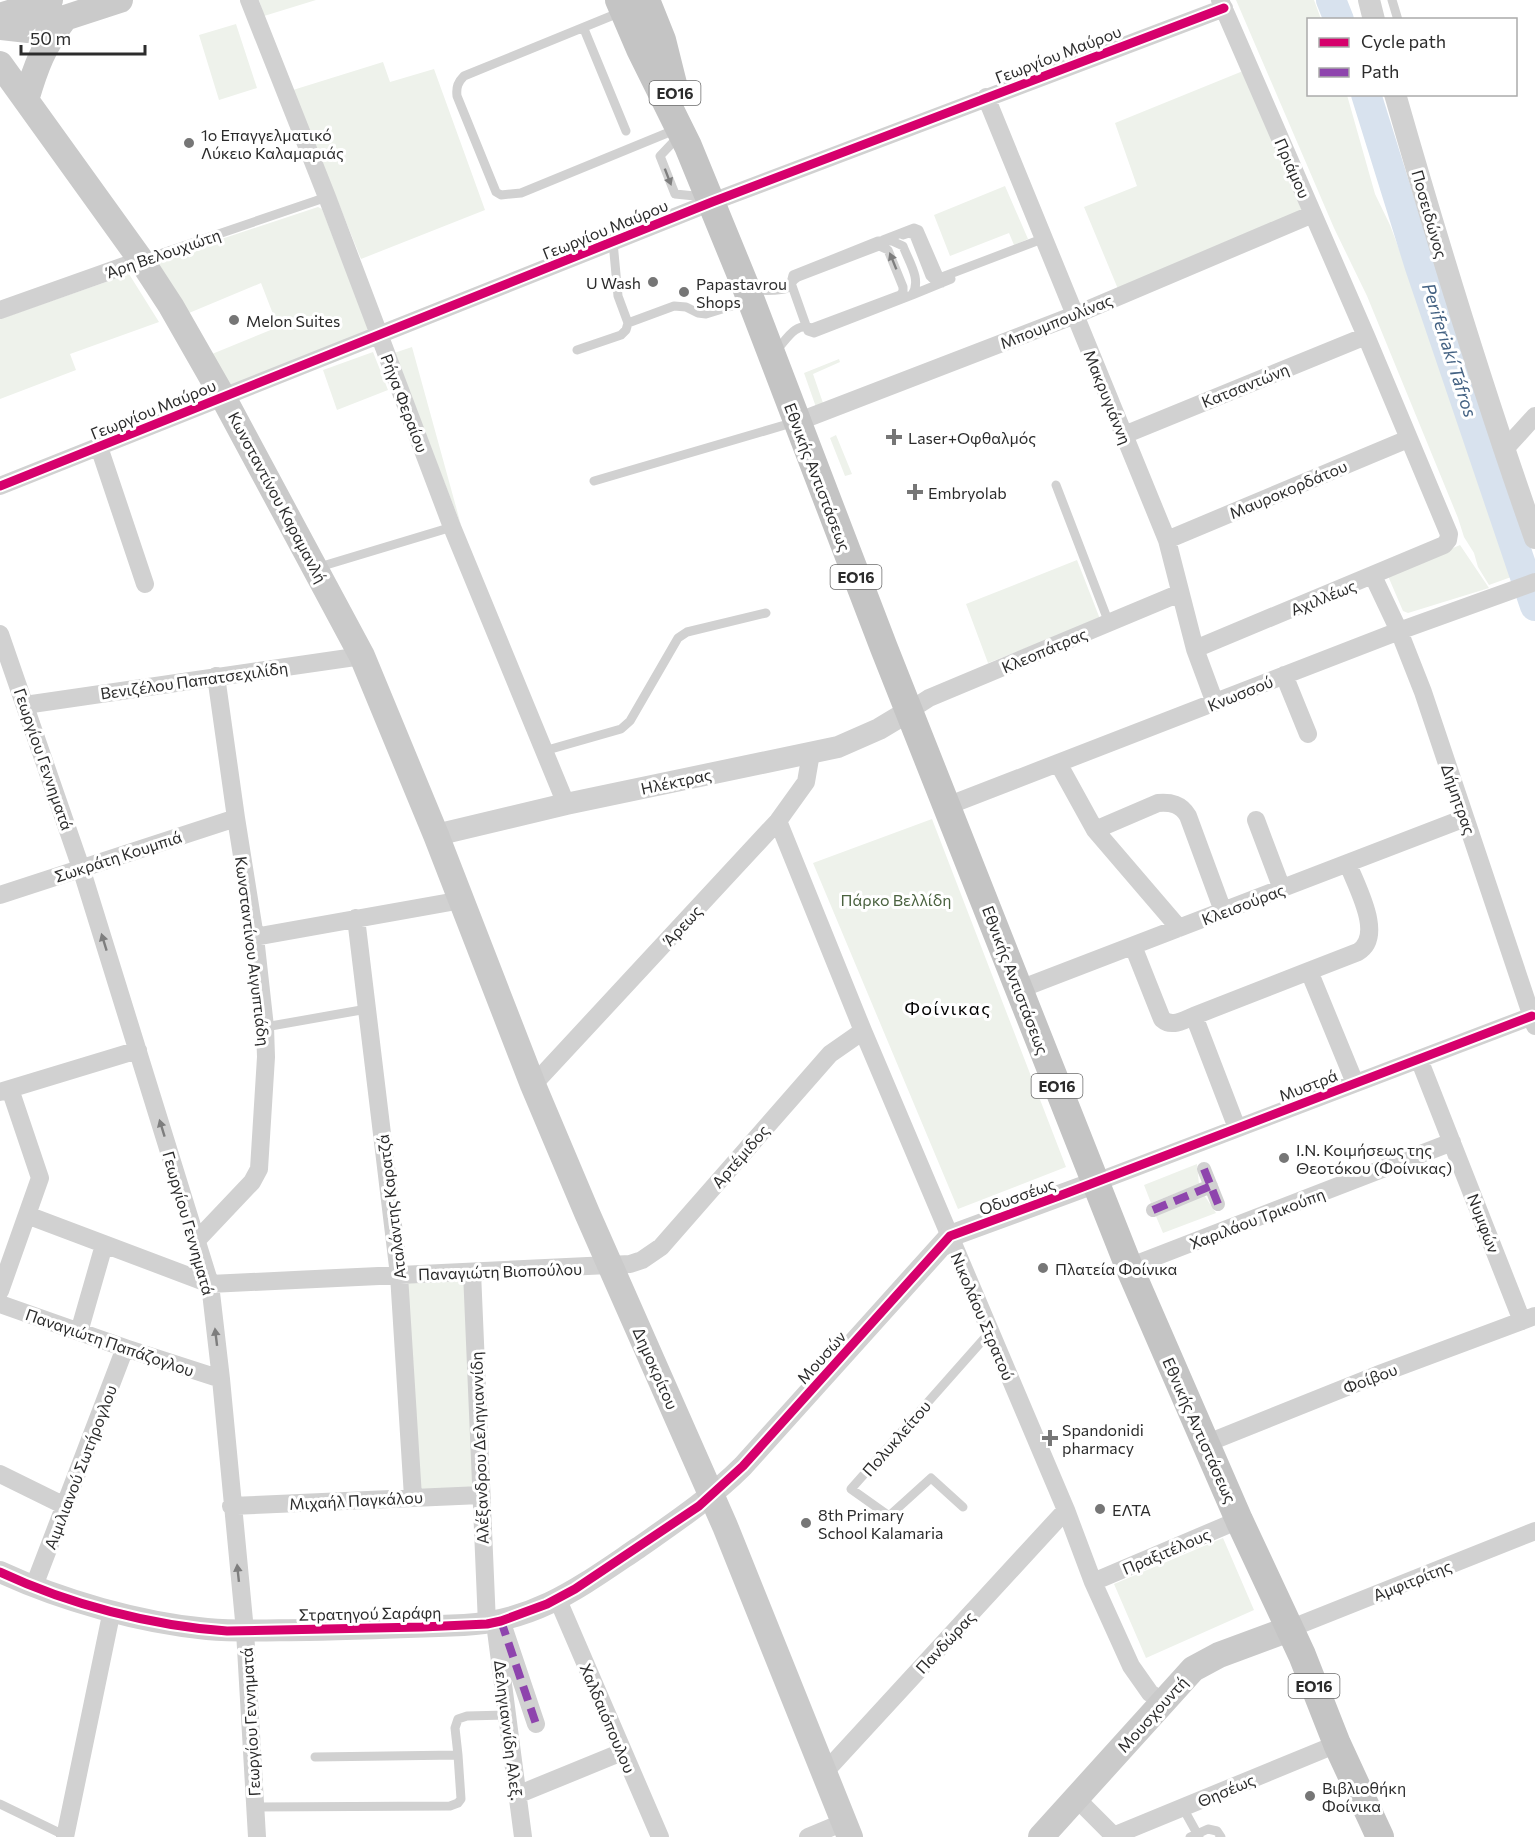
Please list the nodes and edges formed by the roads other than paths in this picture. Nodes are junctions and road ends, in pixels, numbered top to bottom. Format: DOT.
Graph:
graph roads {
  1 [pos="120,0"];
  2 [pos="249,0"];
  3 [pos="1369,0"];
  4 [pos="1392,0"];
  5 [pos="629,4"];
  6 [pos="1222,4"];
  7 [pos="57,9"];
  8 [pos="0,16"];
  9 [pos="1374,18"];
  10 [pos="1397,18"];
  11 [pos="0,27"];
  12 [pos="584,29"];
  13 [pos="0,64"];
  14 [pos="1396,96"];
  15 [pos="986,97"];
  16 [pos="26,100"];
  17 [pos="626,131"];
  18 [pos="683,136"];
  19 [pos="327,197"];
  20 [pos="711,200"];
  21 [pos="1313,214"];
  22 [pos="878,241"];
  23 [pos="1043,241"];
  24 [pos="613,242"];
  25 [pos="903,246"];
  26 [pos="141,260"];
  27 [pos="791,283"];
  28 [pos="942,283"];
  29 [pos="749,295"];
  30 [pos="912,295"];
  31 [pos="0,310"];
  32 [pos="1075,315"];
  33 [pos="628,324"];
  34 [pos="807,326"];
  35 [pos="379,334"];
  36 [pos="1366,336"];
  37 [pos="577,350"];
  38 [pos="772,355"];
  39 [pos="223,397"];
  40 [pos="1535,416"];
  41 [pos="797,422"];
  42 [pos="1124,435"];
  43 [pos="1408,439"];
  44 [pos="99,447"];
  45 [pos="1504,450"];
  46 [pos="594,481"];
  47 [pos="1056,485"];
  48 [pos="0,486"];
  49 [pos="452,527"];
  50 [pos="1535,538"];
  51 [pos="1167,540"];
  52 [pos="1448,540"];
  53 [pos="316,568"];
  54 [pos="1373,576"];
  55 [pos="1535,582"];
  56 [pos="146,584"];
  57 [pos="1180,593"];
  58 [pos="766,613"];
  59 [pos="1109,623"];
  60 [pos="1399,631"];
  61 [pos="0,634"];
  62 [pos="1195,649"];
  63 [pos="362,656"];
  64 [pos="7,674"];
  65 [pos="1284,675"];
  66 [pos="216,676"];
  67 [pos="1215,703"];
  68 [pos="26,705"];
  69 [pos="909,711"];
  70 [pos="1308,734"];
  71 [pos="544,751"];
  72 [pos="811,753"];
  73 [pos="1058,762"];
  74 [pos="566,804"];
  75 [pos="947,806"];
  76 [pos="236,818"];
  77 [pos="1466,818"];
  78 [pos="1256,820"];
  79 [pos="778,821"];
  80 [pos="1095,830"];
  81 [pos="436,835"];
  82 [pos="1348,864"];
  83 [pos="81,868"];
  84 [pos="1282,889"];
  85 [pos="0,895"];
  86 [pos="462,900"];
  87 [pos="1223,911"];
  88 [pos="356,918"];
  89 [pos="1179,928"];
  90 [pos="255,937"];
  91 [pos="1133,945"];
  92 [pos="1309,971"];
  93 [pos="1020,989"];
  94 [pos="367,1009"];
  95 [pos="1194,1016"];
  96 [pos="1533,1021"];
  97 [pos="265,1027"];
  98 [pos="863,1031"];
  99 [pos="138,1050"];
  100 [pos="1419,1059"];
  101 [pos="1355,1083"];
  102 [pos="533,1085"];
  103 [pos="5,1091"];
  104 [pos="1237,1128"];
  105 [pos="1452,1142"];
  106 [pos="1204,1169"];
  107 [pos="1094,1183"];
  108 [pos="1211,1186"];
  109 [pos="1218,1204"];
  110 [pos="1153,1210"];
  111 [pos="27,1215"];
  112 [pos="950,1236"];
  113 [pos="197,1240"];
  114 [pos="104,1245"];
  115 [pos="610,1266"];
  116 [pos="1129,1267"];
  117 [pos="472,1272"];
  118 [pos="399,1275"];
  119 [pos="210,1284"];
  120 [pos="0,1291"];
  121 [pos="0,1304"];
  122 [pos="1528,1318"];
  123 [pos="79,1332"];
  124 [pos="990,1332"];
  125 [pos="125,1348"];
  126 [pos="221,1379"];
  127 [pos="1206,1444"];
  128 [pos="0,1474"];
  129 [pos="481,1495"];
  130 [pos="712,1495"];
  131 [pos="413,1497"];
  132 [pos="65,1506"];
  133 [pos="231,1506"];
  134 [pos="963,1507"];
  135 [pos="1065,1510"];
  136 [pos="1239,1520"];
  137 [pos="1535,1531"];
  138 [pos="0,1572"];
  139 [pos="1094,1582"];
  140 [pos="34,1586"];
  141 [pos="558,1600"];
  142 [pos="112,1610"];
  143 [pos="494,1623"];
  144 [pos="1289,1629"];
  145 [pos="245,1631"];
  146 [pos="1162,1701"];
  147 [pos="506,1715"];
  148 [pos="536,1724"];
  149 [pos="1337,1744"];
  150 [pos="622,1752"];
  151 [pos="458,1755"];
  152 [pos="315,1757"];
  153 [pos="824,1773"];
  154 [pos="517,1795"];
  155 [pos="1076,1798"];
  156 [pos="0,1804"];
  157 [pos="255,1807"];
  158 [pos="1183,1808"];
  159 [pos="847,1829"];
  160 [pos="1114,1836"];
  161 [pos="1195,1836"];
  162 [pos="68,1837"];
  163 [pos="257,1837"];
  164 [pos="523,1837"];
  165 [pos="660,1837"];
  166 [pos="808,1837"];
  167 [pos="1041,1837"];
  168 [pos="1221,1837"];
  169 [pos="1380,1837"];
  1 -- 7 [label="main road"];
  2 -- 19 [label="street, Ρήγα Φεραίου"];
  3 -- 9 [label="street"];
  4 -- 10 [label="lane"];
  5 -- 12 [label="lane"];
  5 -- 18 [label="main road, Εθνικής Αντιστάσεως / ΕΟ16"];
  6 -- 15 [label="street, Γεωργίου Μαύρου"];
  6 -- 21 [label="street, Πριάμου"];
  7 -- 8 [label="main road"];
  7 -- 11 [label="main road"];
  7 -- 16 [label="main road"];
  12 -- 17 [label="lane"];
  12 -- 18 [label="lane"];
  13 -- 16 [label="main road, Κωνσταντίνου Καραμανλή"];
  14 -- 45 [label="street, Ποσειδώνος"];
  15 -- 20 [label="street, Γεωργίου Μαύρου"];
  15 -- 23 [label="street, Μακρυγιάννη"];
  16 -- 26 [label="main road, Κωνσταντίνου Καραμανλή"];
  18 -- 20 [label="main road, Εθνικής Αντιστάσεως / ΕΟ16"];
  19 -- 26 [label="lane, Άρη Βελουχιώτη"];
  19 -- 35 [label="street, Ρήγα Φεραίου"];
  20 -- 24 [label="street, Γεωργίου Μαύρου"];
  20 -- 29 [label="main road, Εθνικής Αντιστάσεως / ΕΟ16"];
  21 -- 32 [label="street, Μπουμπουλίνας"];
  21 -- 36 [label="street, Πριάμου"];
  22 -- 23 [label="lane"];
  22 -- 25 [label="lane"];
  22 -- 27 [label="lane"];
  23 -- 28 [label="lane"];
  23 -- 32 [label="street, Μακρυγιάννη"];
  24 -- 33 [label="lane"];
  24 -- 35 [label="street, Γεωργίου Μαύρου"];
  25 -- 28 [label="lane"];
  25 -- 30 [label="lane"];
  26 -- 31 [label="street, Άρη Βελουχιώτη"];
  26 -- 39 [label="main road, Κωνσταντίνου Καραμανλή"];
  27 -- 29 [label="lane"];
  27 -- 34 [label="lane"];
  34 -- 27 [label="lane, one-way"];
  28 -- 30 [label="lane"];
  29 -- 33 [label="lane"];
  29 -- 38 [label="main road, Εθνικής Αντιστάσεως / ΕΟ16"];
  30 -- 34 [label="lane"];
  32 -- 41 [label="street, Μπουμπουλίνας"];
  32 -- 42 [label="street, Μακρυγιάννη"];
  33 -- 37 [label="lane"];
  34 -- 38 [label="lane"];
  35 -- 39 [label="street, Γεωργίου Μαύρου"];
  35 -- 49 [label="street, Ρήγα Φεραίου"];
  36 -- 42 [label="street, Κατσαντώνη"];
  36 -- 43 [label="street, Πριάμου"];
  38 -- 41 [label="main road, Εθνικής Αντιστάσεως / ΕΟ16"];
  39 -- 44 [label="street, Γεωργίου Μαύρου"];
  39 -- 53 [label="main road, Κωνσταντίνου Καραμανλή"];
  40 -- 45 [label="street"];
  41 -- 46 [label="lane"];
  41 -- 69 [label="main road, Εθνικής Αντιστάσεως / ΕΟ16"];
  42 -- 51 [label="street, Μακρυγιάννη"];
  43 -- 51 [label="street, Μαυροκορδάτου"];
  43 -- 52 [label="street, Πριάμου"];
  44 -- 48 [label="street, Γεωργίου Μαύρου"];
  44 -- 56 [label="street"];
  45 -- 50 [label="street, Ποσειδώνος"];
  47 -- 59 [label="lane"];
  49 -- 53 [label="lane"];
  49 -- 71 [label="street, Ρήγα Φεραίου"];
  51 -- 57 [label="street, Μακρυγιάννη"];
  52 -- 54 [label="street, Αχιλλέως"];
  53 -- 63 [label="main road, Κωνσταντίνου Καραμανλή"];
  54 -- 60 [label="street, Δήμητρας"];
  54 -- 62 [label="street, Αχιλλέως"];
  55 -- 60 [label="street, Κνωσσού"];
  57 -- 59 [label="street, Κλεοπάτρας"];
  57 -- 62 [label="street, Μακρυγιάννη"];
  58 -- 71 [label="lane"];
  59 -- 69 [label="street, Κλεοπάτρας"];
  60 -- 65 [label="street, Κνωσσού"];
  60 -- 77 [label="street, Δήμητρας"];
  61 -- 64 [label="street, Γεωργίου Γεννηματά"];
  62 -- 67 [label="street, Μακρυγιάννη"];
  63 -- 66 [label="street, Βενιζέλου Παπατσεχιλίδη"];
  63 -- 81 [label="main road, Κωνσταντίνου Καραμανλή"];
  64 -- 68 [label="street, Γεωργίου Γεννηματά"];
  65 -- 67 [label="street, Κνωσσού"];
  65 -- 70 [label="street"];
  66 -- 68 [label="street, Βενιζέλου Παπατσεχιλίδη"];
  66 -- 76 [label="street, Κωνσταντίνου Αιγυπτιάδη"];
  67 -- 73 [label="street, Κνωσσού"];
  68 -- 83 [label="street, Γεωργίου Γεννηματά"];
  69 -- 72 [label="street, Ηλέκτρας"];
  69 -- 75 [label="main road, Εθνικής Αντιστάσεως / ΕΟ16"];
  71 -- 74 [label="street, Ρήγα Φεραίου"];
  72 -- 74 [label="street, Ηλέκτρας"];
  72 -- 79 [label="street, Άρεως"];
  73 -- 75 [label="street, Κνωσσού"];
  73 -- 80 [label="street"];
  74 -- 81 [label="street, Ηλέκτρας"];
  75 -- 93 [label="main road, Εθνικής Αντιστάσεως / ΕΟ16"];
  76 -- 83 [label="street, Σωκράτη Κουμπιά"];
  76 -- 90 [label="street, Κωνσταντίνου Αιγυπτιάδη"];
  77 -- 82 [label="street, Κλεισούρας"];
  77 -- 96 [label="street, Δήμητρας"];
  78 -- 84 [label="street"];
  79 -- 98 [label="street, Νικολάου Στρατού"];
  79 -- 102 [label="street, Άρεως"];
  80 -- 87 [label="street"];
  80 -- 89 [label="street"];
  81 -- 86 [label="main road, Κωνσταντίνου Καραμανλή"];
  82 -- 84 [label="street, Κλεισούρας"];
  82 -- 92 [label="street"];
  83 -- 85 [label="street, Σωκράτη Κουμπιά"];
  99 -- 83 [label="street, Γεωργίου Γεννηματά, one-way"];
  84 -- 87 [label="street, Κλεισούρας"];
  86 -- 88 [label="street"];
  86 -- 102 [label="main road, Δημοκρίτου"];
  87 -- 89 [label="street, Κλεισούρας"];
  88 -- 90 [label="street"];
  88 -- 94 [label="street, Αταλάντης Καρατζά"];
  89 -- 91 [label="street, Κλεισούρας"];
  90 -- 97 [label="street, Κωνσταντίνου Αιγυπτιάδη"];
  91 -- 93 [label="street, Κλεισούρας"];
  91 -- 95 [label="street"];
  92 -- 95 [label="street"];
  92 -- 101 [label="street"];
  93 -- 107 [label="main road, Εθνικής Αντιστάσεως / ΕΟ16"];
  94 -- 97 [label="lane"];
  94 -- 118 [label="street, Αταλάντης Καρατζά"];
  95 -- 104 [label="street"];
  96 -- 100 [label="street, Μυστρά"];
  97 -- 113 [label="street, Κωνσταντίνου Αιγυπτιάδη"];
  98 -- 112 [label="street, Νικολάου Στρατού"];
  98 -- 115 [label="street, Αρτέμιδος"];
  99 -- 103 [label="street"];
  113 -- 99 [label="street, Γεωργίου Γεννηματά, one-way"];
  100 -- 101 [label="street, Μυστρά"];
  100 -- 105 [label="street, Νυμφών"];
  101 -- 104 [label="street, Μυστρά"];
  102 -- 115 [label="main road, Δημοκρίτου"];
  103 -- 111 [label="street"];
  104 -- 107 [label="street, Μυστρά"];
  105 -- 116 [label="street, Χαριλάου Τρικούπη"];
  105 -- 122 [label="street, Νυμφών"];
  106 -- 108 [label="street"];
  107 -- 112 [label="street, Οδυσσέως"];
  107 -- 116 [label="main road, Εθνικής Αντιστάσεως / ΕΟ16"];
  108 -- 109 [label="street"];
  108 -- 110 [label="street"];
  111 -- 114 [label="street"];
  111 -- 120 [label="street"];
  112 -- 124 [label="street, Νικολάου Στρατού"];
  112 -- 130 [label="street, Μουσών"];
  113 -- 119 [label="street, Γεωργίου Γεννηματά"];
  114 -- 119 [label="street"];
  114 -- 123 [label="street"];
  115 -- 117 [label="street, Παναγιώτη Βιοπούλου"];
  115 -- 130 [label="main road, Δημοκρίτου"];
  116 -- 127 [label="main road, Εθνικής Αντιστάσεως / ΕΟ16"];
  117 -- 118 [label="street, Παναγιώτη Βιοπούλου"];
  117 -- 129 [label="street, Αλέξανδρου Δεληγιαννίδη"];
  118 -- 119 [label="street, Παναγιώτη Βιοπούλου"];
  118 -- 131 [label="street, Αταλάντης Καρατζά"];
  126 -- 119 [label="street, Γεωργίου Γεννηματά, one-way"];
  121 -- 123 [label="street, Παναγιώτη Παπάζογλου"];
  122 -- 127 [label="street, Φοίβου"];
  123 -- 125 [label="street, Παναγιώτη Παπάζογλου"];
  124 -- 134 [label="lane, Πολυκλείτου"];
  124 -- 135 [label="street, Νικολάου Στρατού"];
  125 -- 126 [label="street, Παναγιώτη Παπάζογλου"];
  125 -- 132 [label="street, Αιμιλιανού Σωτήρογλου"];
  126 -- 133 [label="street, Γεωργίου Γεννηματά"];
  127 -- 136 [label="main road, Εθνικής Αντιστάσεως / ΕΟ16"];
  128 -- 132 [label="street"];
  129 -- 131 [label="street, Μιχαήλ Παγκάλου"];
  129 -- 143 [label="street, Αλέξανδρου Δεληγιαννίδη"];
  130 -- 141 [label="street, Στρατηγού Σαράφη"];
  130 -- 153 [label="main road, Δημοκρίτου"];
  131 -- 133 [label="street, Μιχαήλ Παγκάλου"];
  132 -- 140 [label="street, Αιμιλιανού Σωτήρογλου"];
  145 -- 133 [label="street, Γεωργίου Γεννηματά, one-way"];
  135 -- 139 [label="street, Νικολάου Στρατού"];
  135 -- 153 [label="street, Πανδώρας"];
  136 -- 139 [label="street, Πραξιτέλους"];
  136 -- 144 [label="main road, Εθνικής Αντιστάσεως / ΕΟ16"];
  137 -- 144 [label="street, Αμφιτρίτης"];
  138 -- 140 [label="street, Στρατηγού Σαράφη"];
  139 -- 146 [label="street, Νικολάου Στρατού"];
  140 -- 142 [label="street, Στρατηγού Σαράφη"];
  141 -- 143 [label="street, Στρατηγού Σαράφη"];
  141 -- 150 [label="street, Χαλδαιόπουλου"];
  142 -- 145 [label="street, Στρατηγού Σαράφη"];
  142 -- 162 [label="street"];
  143 -- 145 [label="street, Στρατηγού Σαράφη"];
  143 -- 147 [label="street, Δεληγιαννίδη Αλεξ."];
  143 -- 148 [label="street"];
  144 -- 146 [label="main road, Μουσχουντή"];
  144 -- 149 [label="main road, Εθνικής Αντιστάσεως / ΕΟ16"];
  145 -- 157 [label="street, Γεωργίου Γεννηματά"];
  146 -- 155 [label="main road, Μουσχουντή"];
  147 -- 151 [label="lane"];
  147 -- 154 [label="street, Δεληγιαννίδη Αλεξ."];
  149 -- 158 [label="street, Θησέως"];
  149 -- 169 [label="main road, Εθνικής Αντιστάσεως / ΕΟ16"];
  150 -- 154 [label="street"];
  150 -- 165 [label="street, Χαλδαιόπουλου"];
  151 -- 152 [label="lane"];
  151 -- 157 [label="lane"];
  153 -- 159 [label="main road, Δημοκρίτου"];
  154 -- 164 [label="street, Δεληγιαννίδη Αλεξ."];
  155 -- 160 [label="street"];
  155 -- 167 [label="main road, Μουσχουντή"];
  156 -- 162 [label="lane"];
  157 -- 163 [label="street, Γεωργίου Γεννηματά"];
  158 -- 160 [label="street, Θησέως"];
  158 -- 161 [label="lane"];
  159 -- 166 [label="street"];
  161 -- 168 [label="lane"];
}
